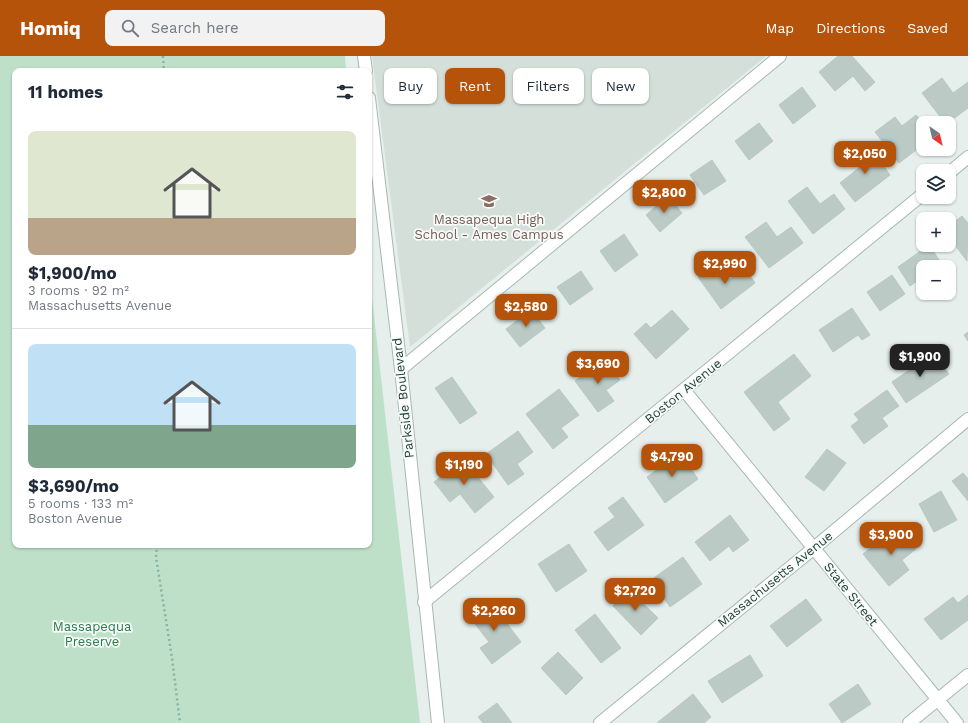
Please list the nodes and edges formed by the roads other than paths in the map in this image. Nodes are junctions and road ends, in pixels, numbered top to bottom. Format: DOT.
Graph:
graph roads {
  1 [pos="364,56"];
  2 [pos="780,56"];
  3 [pos="366,68"];
  4 [pos="372,123"];
  5 [pos="968,157"];
  6 [pos="956,167"];
  7 [pos="916,200"];
  8 [pos="401,369"];
  9 [pos="684,390"];
  10 [pos="968,419"];
  11 [pos="814,548"];
  12 [pos="424,602"];
  13 [pos="968,674"];
  14 [pos="938,699"];
  15 [pos="438,723"];
  16 [pos="600,723"];
  17 [pos="909,723"];
  18 [pos="957,723"];
  1 -- 3 [label="street"];
  2 -- 8 [label="street"];
  4 -- 8 [label="street, Parkside Boulevard"];
  5 -- 6 [label="street"];
  7 -- 9 [label="street, Boston Avenue"];
  8 -- 12 [label="street, Parkside Boulevard"];
  9 -- 11 [label="street, State Street"];
  9 -- 12 [label="street, Boston Avenue"];
  10 -- 11 [label="street, Massachusetts Avenue"];
  11 -- 14 [label="street, State Street"];
  11 -- 16 [label="street, Massachusetts Avenue"];
  12 -- 15 [label="street, Parkside Boulevard"];
  13 -- 14 [label="street"];
  14 -- 17 [label="street"];
  14 -- 18 [label="street, State Street"];
}
